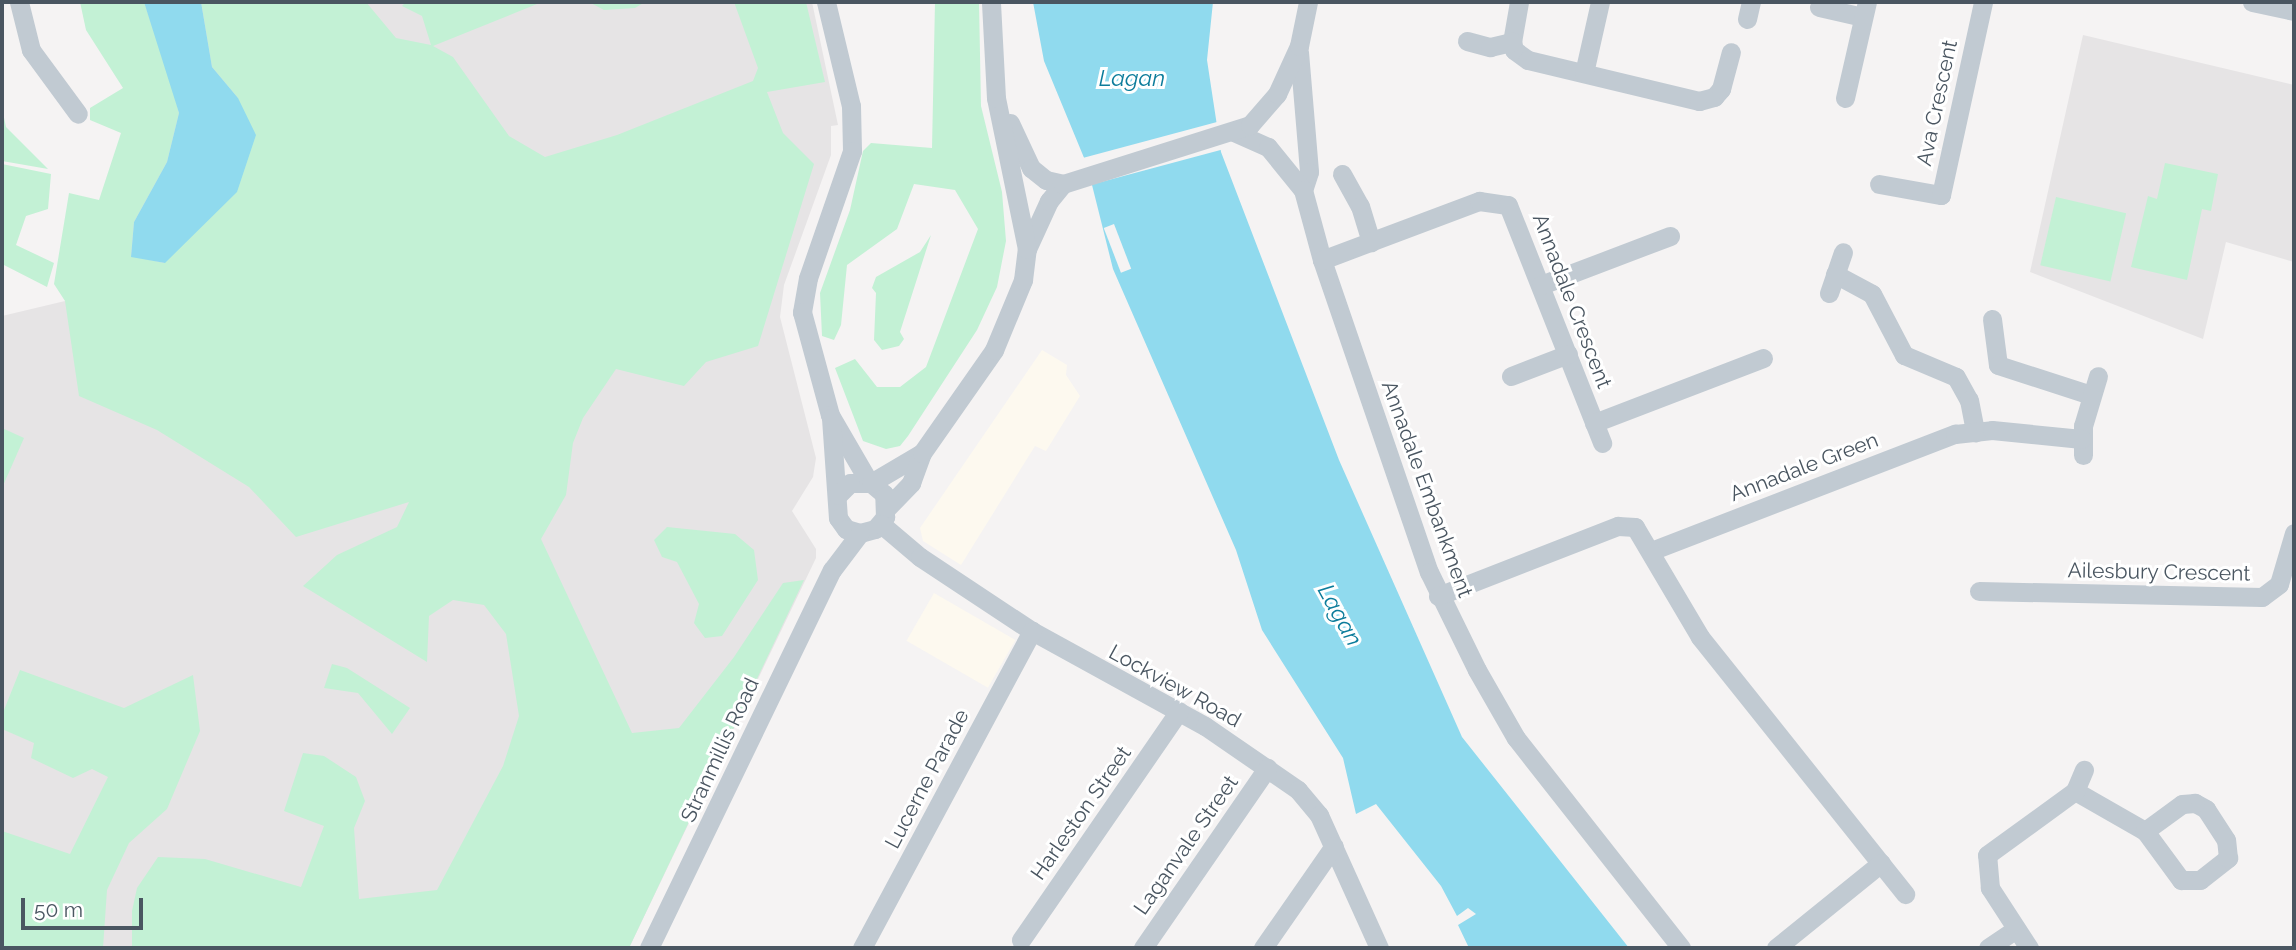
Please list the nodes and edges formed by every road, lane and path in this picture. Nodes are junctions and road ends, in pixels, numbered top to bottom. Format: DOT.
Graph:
graph roads {
  1 [pos="19,2"];
  2 [pos="826,2"];
  3 [pos="991,2"];
  4 [pos="1308,2"];
  5 [pos="1519,2"];
  6 [pos="1600,2"];
  7 [pos="1983,2"];
  8 [pos="2252,2"];
  9 [pos="1819,7"];
  10 [pos="1865,10"];
  11 [pos="2294,11"];
  12 [pos="1467,41"];
  13 [pos="1512,42"];
  14 [pos="1299,46"];
  15 [pos="1731,52"];
  16 [pos="1584,73"];
  17 [pos="996,86"];
  18 [pos="1845,98"];
  19 [pos="78,114"];
  20 [pos="1230,133"];
  21 [pos="1342,174"];
  22 [pos="1069,183"];
  23 [pos="1879,184"];
  24 [pos="1303,190"];
  25 [pos="1670,236"];
  26 [pos="1371,242"];
  27 [pos="1027,249"];
  28 [pos="1843,252"];
  29 [pos="1322,260"];
  30 [pos="1835,274"];
  31 [pos="1541,285"];
  32 [pos="1829,293"];
  33 [pos="1992,319"];
  34 [pos="1568,354"];
  35 [pos="1763,358"];
  36 [pos="1511,376"];
  37 [pos="830,415"];
  38 [pos="1594,423"];
  39 [pos="1975,432"];
  40 [pos="1602,443"];
  41 [pos="922,453"];
  42 [pos="870,482"];
  43 [pos="838,495"];
  44 [pos="884,516"];
  45 [pos="841,524"];
  46 [pos="860,533"];
  47 [pos="2294,533"];
  48 [pos="1651,551"];
  49 [pos="832,570"];
  50 [pos="1979,591"];
  51 [pos="1438,596"];
  52 [pos="1032,631"];
  53 [pos="1179,711"];
  54 [pos="1267,768"];
  55 [pos="2084,770"];
  56 [pos="2075,791"];
  57 [pos="2146,831"];
  58 [pos="1334,846"];
  59 [pos="1881,863"];
  60 [pos="1905,894"];
  61 [pos="2016,929"];
  62 [pos="1021,940"];
  63 [pos="868,946"];
  64 [pos="649,948"];
  65 [pos="1143,948"];
  66 [pos="1263,948"];
  67 [pos="1380,948"];
  68 [pos="1681,948"];
  69 [pos="1776,948"];
  70 [pos="1987,948"];
  71 [pos="2029,948"];
  1 -- 19 [label="street"];
  2 -- 37 [label="street"];
  3 -- 17 [label="street"];
  4 -- 14 [label="street, Annadale Embankment"];
  5 -- 13 [label="street"];
  6 -- 16 [label="street"];
  7 -- 23 [label="street, Ava Crescent"];
  8 -- 11 [label="street"];
  9 -- 10 [label="street"];
  10 -- 18 [label="street"];
  12 -- 13 [label="street"];
  13 -- 16 [label="street"];
  14 -- 20 [label="street, Annadale Embankment"];
  14 -- 24 [label="street, Annadale Embankment"];
  15 -- 16 [label="street"];
  17 -- 22 [label="street"];
  17 -- 27 [label="street"];
  20 -- 22 [label="street"];
  20 -- 24 [label="street, Annadale Embankment"];
  21 -- 26 [label="street"];
  22 -- 27 [label="street"];
  24 -- 29 [label="street, Annadale Embankment"];
  25 -- 31 [label="street"];
  26 -- 29 [label="street, Annadale Crescent"];
  26 -- 31 [label="street, Annadale Crescent"];
  27 -- 41 [label="street"];
  28 -- 30 [label="street"];
  29 -- 51 [label="street, Annadale Embankment"];
  30 -- 32 [label="street"];
  30 -- 39 [label="street"];
  31 -- 34 [label="street, Annadale Crescent"];
  33 -- 39 [label="street, Annadale Green"];
  34 -- 36 [label="street"];
  34 -- 38 [label="street, Annadale Crescent"];
  35 -- 38 [label="street"];
  37 -- 42 [label="street"];
  37 -- 43 [label="street"];
  38 -- 40 [label="street, Annadale Crescent"];
  39 -- 48 [label="street, Annadale Green"];
  41 -- 42 [label="street"];
  41 -- 44 [label="street"];
  42 -- 43 [label="street"];
  42 -- 44 [label="street"];
  43 -- 45 [label="street"];
  44 -- 46 [label="street"];
  44 -- 52 [label="street, Lockview Road"];
  45 -- 46 [label="street"];
  45 -- 49 [label="street, Stranmillis Road"];
  46 -- 49 [label="street, Stranmillis Road"];
  47 -- 50 [label="street, Ailesbury Crescent"];
  48 -- 51 [label="street"];
  48 -- 59 [label="street"];
  49 -- 64 [label="street, Stranmillis Road"];
  51 -- 68 [label="street, Annadale Embankment"];
  52 -- 53 [label="street, Lockview Road"];
  52 -- 63 [label="street, Lucerne Parade"];
  53 -- 54 [label="street, Lockview Road"];
  53 -- 62 [label="street, Harleston Street"];
  54 -- 58 [label="street, Lockview Road"];
  54 -- 65 [label="street, Laganvale Street"];
  55 -- 56 [label="street"];
  56 -- 57 [label="street"];
  56 -- 61 [label="street"];
  57 -- 57 [label="street"];
  58 -- 66 [label="street"];
  58 -- 67 [label="street, Lockview Road"];
  59 -- 60 [label="street"];
  59 -- 69 [label="street"];
  61 -- 70 [label="street"];
  61 -- 71 [label="street"];
}
